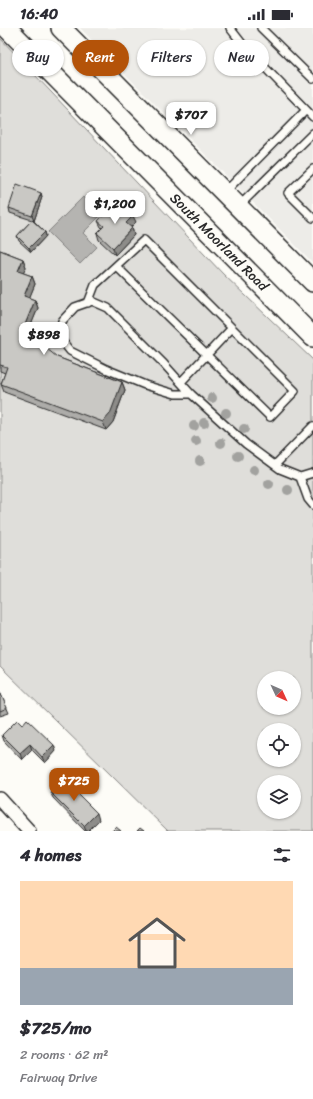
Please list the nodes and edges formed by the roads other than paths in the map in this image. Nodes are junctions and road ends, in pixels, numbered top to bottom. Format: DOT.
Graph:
graph roads {
  1 [pos="7,28"];
  2 [pos="61,28"];
  3 [pos="230,28"];
  4 [pos="261,28"];
  5 [pos="313,79"];
  6 [pos="306,110"];
  7 [pos="313,117"];
  8 [pos="313,133"];
  9 [pos="313,169"];
  10 [pos="225,192"];
  11 [pos="239,206"];
  12 [pos="313,217"];
  13 [pos="116,266"];
  14 [pos="313,282"];
  15 [pos="88,303"];
  16 [pos="232,328"];
  17 [pos="313,336"];
  18 [pos="206,355"];
  19 [pos="181,382"];
  20 [pos="191,394"];
  21 [pos="313,426"];
  22 [pos="275,465"];
  23 [pos="313,473"];
  24 [pos="300,476"];
  25 [pos="313,505"];
  26 [pos="0,798"];
  27 [pos="24,829"];
  1 -- 17 [label="main road, South Moorland Road"];
  2 -- 10 [label="main road"];
  3 -- 6 [label="lane"];
  4 -- 5 [label="lane"];
  6 -- 7 [label="lane"];
  6 -- 10 [label="lane"];
  8 -- 11 [label="lane"];
  9 -- 12 [label="lane"];
  10 -- 11 [label="main road"];
  11 -- 14 [label="main road"];
  13 -- 15 [label="lane"];
  13 -- 16 [label="lane"];
  13 -- 18 [label="lane"];
  15 -- 19 [label="lane"];
  15 -- 20 [label="lane"];
  16 -- 18 [label="lane"];
  16 -- 18 [label="lane"];
  18 -- 19 [label="lane"];
  19 -- 20 [label="lane"];
  20 -- 22 [label="lane"];
  21 -- 22 [label="lane"];
  22 -- 24 [label="lane"];
  23 -- 24 [label="lane"];
  24 -- 25 [label="lane"];
  26 -- 27 [label="street"];
}
